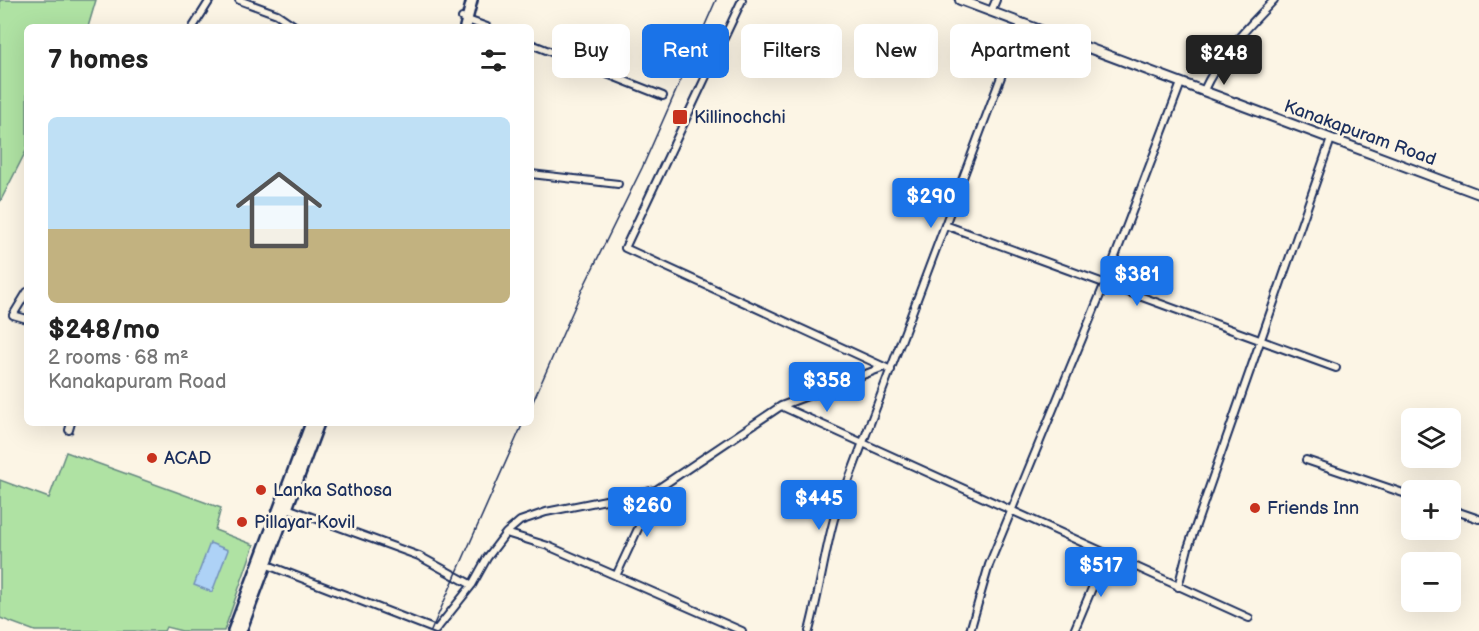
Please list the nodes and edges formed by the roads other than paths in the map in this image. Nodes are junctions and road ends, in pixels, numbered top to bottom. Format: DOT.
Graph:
graph roads {
  1 [pos="210,0"];
  2 [pos="239,0"];
  3 [pos="742,0"];
  4 [pos="960,0"];
  5 [pos="996,0"];
  6 [pos="1274,0"];
  7 [pos="471,4"];
  8 [pos="991,12"];
  9 [pos="463,23"];
  10 [pos="195,24"];
  11 [pos="294,24"];
  12 [pos="1021,24"];
  13 [pos="534,45"];
  14 [pos="1091,50"];
  15 [pos="1001,78"];
  16 [pos="1181,83"];
  17 [pos="1203,92"];
  18 [pos="663,96"];
  19 [pos="1331,138"];
  20 [pos="534,174"];
  21 [pos="618,184"];
  22 [pos="1479,194"];
  23 [pos="945,225"];
  24 [pos="1105,283"];
  25 [pos="24,297"];
  26 [pos="24,318"];
  27 [pos="1261,340"];
  28 [pos="888,368"];
  29 [pos="1336,368"];
  30 [pos="781,406"];
  31 [pos="310,426"];
  32 [pos="318,426"];
  33 [pos="864,443"];
  34 [pos="1306,460"];
  35 [pos="656,490"];
  36 [pos="1401,492"];
  37 [pos="287,508"];
  38 [pos="1011,512"];
  39 [pos="1461,513"];
  40 [pos="1479,519"];
  41 [pos="506,533"];
  42 [pos="1106,555"];
  43 [pos="263,563"];
  44 [pos="616,576"];
  45 [pos="472,585"];
  46 [pos="1178,587"];
  47 [pos="1249,618"];
  48 [pos="233,631"];
  49 [pos="241,631"];
  50 [pos="436,631"];
  51 [pos="741,631"];
  52 [pos="809,631"];
  53 [pos="970,631"];
  54 [pos="1074,631"];
  1 -- 10 [label="street"];
  2 -- 11 [label="street"];
  3 -- 28 [label="street"];
  4 -- 8 [label="street, Kanakapuram Road"];
  5 -- 8 [label="street"];
  6 -- 17 [label="street"];
  7 -- 9 [label="highway"];
  8 -- 12 [label="street, Kanakapuram Road"];
  13 -- 18 [label="street"];
  14 -- 16 [label="street, Kanakapuram Road"];
  15 -- 23 [label="street"];
  16 -- 17 [label="street, Kanakapuram Road"];
  16 -- 24 [label="street"];
  17 -- 19 [label="street, Kanakapuram Road"];
  19 -- 22 [label="street, Kanakapuram Road"];
  19 -- 27 [label="street"];
  20 -- 21 [label="street"];
  23 -- 24 [label="street"];
  23 -- 28 [label="street"];
  24 -- 27 [label="street"];
  24 -- 38 [label="street"];
  25 -- 26 [label="street"];
  27 -- 29 [label="street"];
  27 -- 46 [label="street"];
  28 -- 30 [label="street"];
  28 -- 33 [label="street"];
  30 -- 33 [label="street"];
  30 -- 35 [label="street"];
  31 -- 43 [label="highway"];
  32 -- 37 [label="highway"];
  33 -- 38 [label="street"];
  33 -- 52 [label="street"];
  34 -- 36 [label="street"];
  35 -- 41 [label="street"];
  35 -- 44 [label="street"];
  37 -- 43 [label="highway"];
  37 -- 45 [label="street"];
  38 -- 42 [label="street"];
  38 -- 53 [label="street"];
  39 -- 40 [label="street"];
  41 -- 44 [label="street"];
  41 -- 45 [label="street"];
  42 -- 46 [label="street"];
  42 -- 54 [label="street"];
  43 -- 48 [label="highway"];
  43 -- 49 [label="highway"];
  43 -- 50 [label="street"];
  44 -- 51 [label="street"];
  45 -- 50 [label="street"];
  46 -- 47 [label="street"];
}
